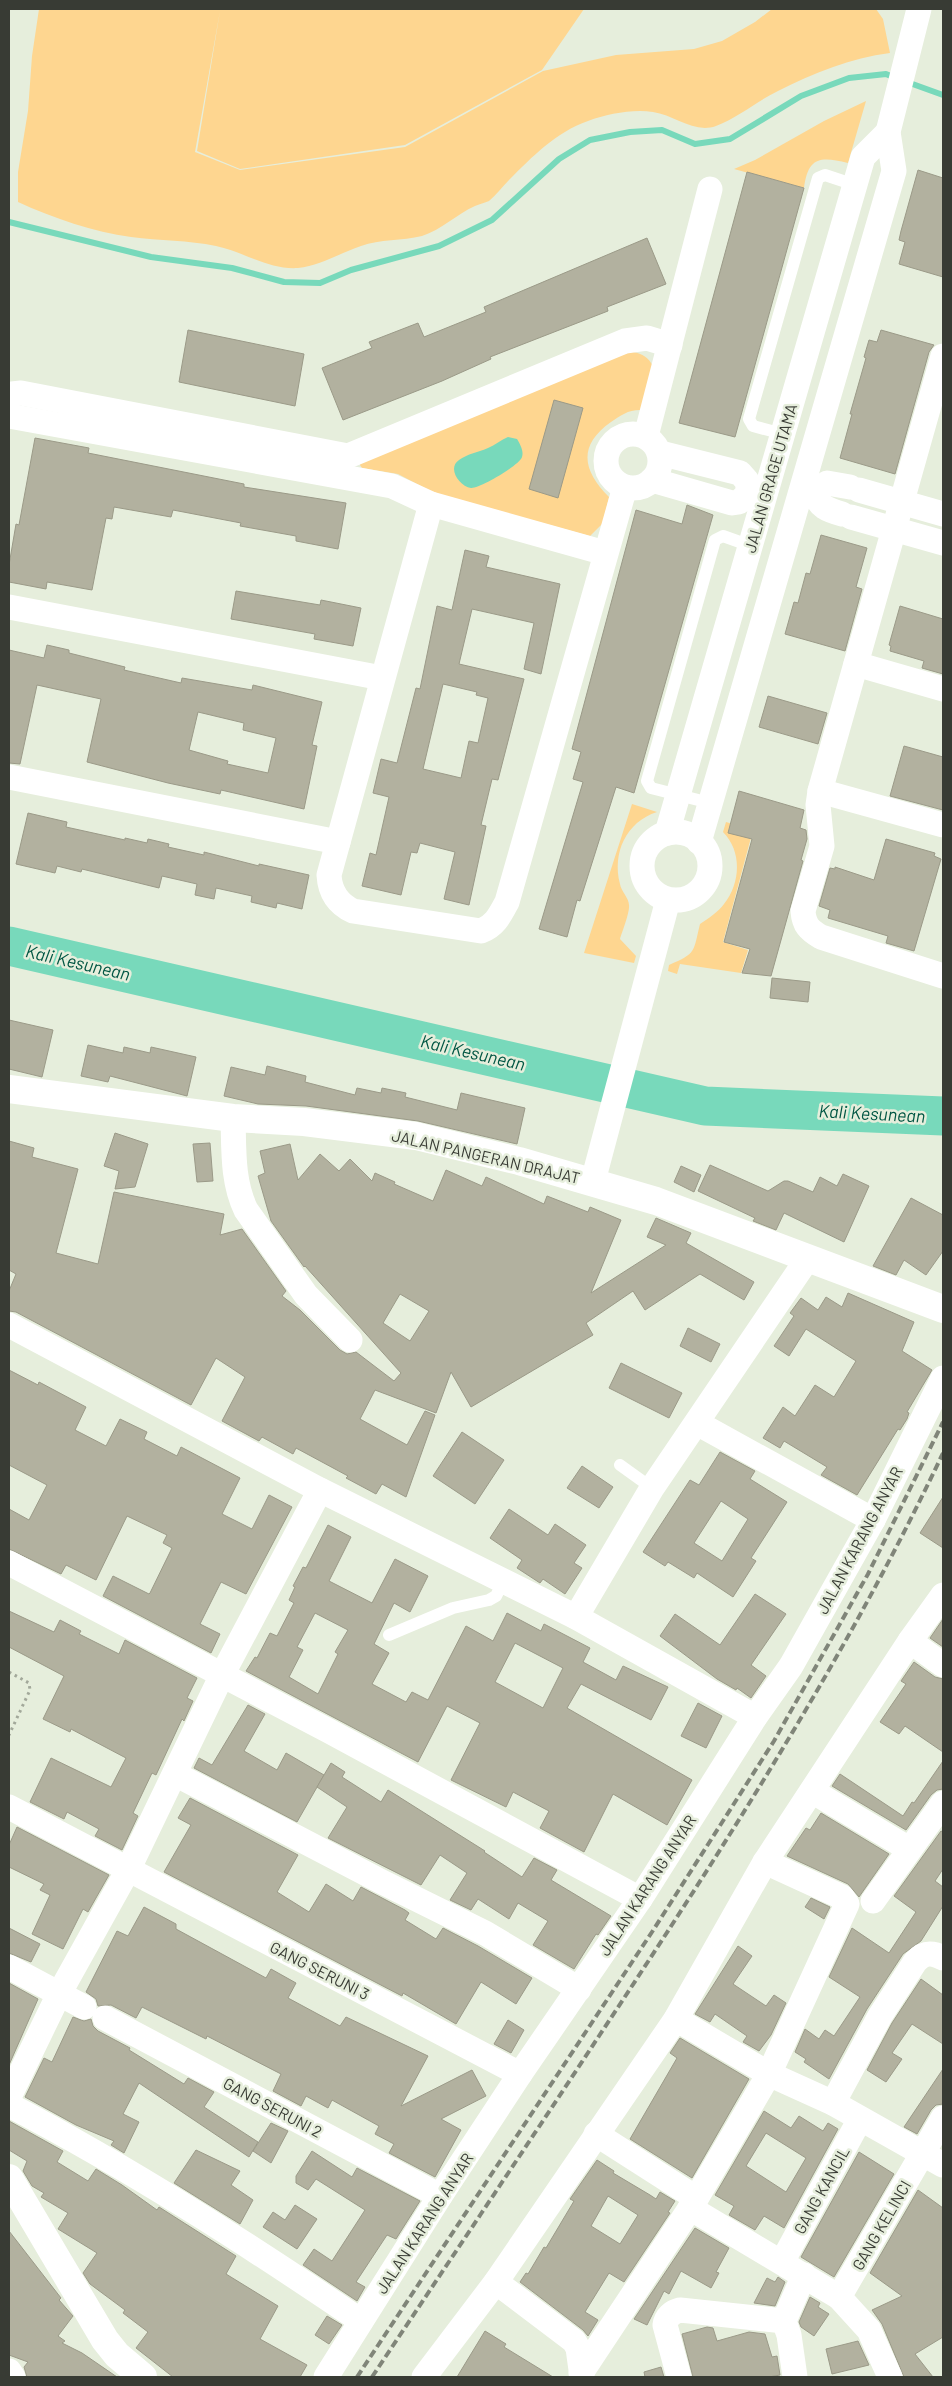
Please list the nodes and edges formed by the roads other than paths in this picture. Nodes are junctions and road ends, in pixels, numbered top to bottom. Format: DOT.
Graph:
graph roads {
  1 [pos="921,10"];
  2 [pos="888,132"];
  3 [pos="855,185"];
  4 [pos="710,190"];
  5 [pos="670,345"];
  6 [pos="943,356"];
  7 [pos="9,399"];
  8 [pos="9,416"];
  9 [pos="783,434"];
  10 [pos="653,444"];
  11 [pos="345,468"];
  12 [pos="652,480"];
  13 [pos="625,487"];
  14 [pos="808,490"];
  15 [pos="757,496"];
  16 [pos="900,502"];
  17 [pos="431,504"];
  18 [pos="943,514"];
  19 [pos="894,529"];
  20 [pos="943,543"];
  21 [pos="751,546"];
  22 [pos="605,553"];
  23 [pos="9,607"];
  24 [pos="856,664"];
  25 [pos="382,678"];
  26 [pos="943,689"];
  27 [pos="9,778"];
  28 [pos="820,791"];
  29 [pos="679,794"];
  30 [pos="710,803"];
  31 [pos="943,825"];
  32 [pos="667,833"];
  33 [pos="338,842"];
  34 [pos="699,842"];
  35 [pos="668,900"];
  36 [pos="943,976"];
  37 [pos="9,1089"];
  38 [pos="233,1118"];
  39 [pos="594,1181"];
  40 [pos="808,1258"];
  41 [pos="943,1309"];
  42 [pos="9,1325"];
  43 [pos="350,1340"];
  44 [pos="943,1378"];
  45 [pos="697,1423"];
  46 [pos="620,1465"];
  47 [pos="652,1488"];
  48 [pos="320,1490"];
  49 [pos="873,1520"];
  50 [pos="9,1564"];
  51 [pos="503,1582"];
  52 [pos="943,1595"];
  53 [pos="576,1617"];
  54 [pos="389,1635"];
  55 [pos="910,1640"];
  56 [pos="943,1665"];
  57 [pos="221,1677"];
  58 [pos="755,1718"];
  59 [pos="175,1774"];
  60 [pos="812,1791"];
  61 [pos="9,1807"];
  62 [pos="940,1817"];
  63 [pos="909,1849"];
  64 [pos="765,1862"];
  65 [pos="130,1871"];
  66 [pos="640,1899"];
  67 [pos="873,1901"];
  68 [pos="943,1958"];
  69 [pos="9,1967"];
  70 [pos="579,1990"];
  71 [pos="59,1994"];
  72 [pos="676,2019"];
  73 [pos="514,2071"];
  74 [pos="769,2074"];
  75 [pos="9,2097"];
  76 [pos="833,2103"];
  77 [pos="9,2105"];
  78 [pos="943,2118"];
  79 [pos="860,2119"];
  80 [pos="596,2134"];
  81 [pos="922,2153"];
  82 [pos="943,2165"];
  83 [pos="9,2178"];
  84 [pos="440,2196"];
  85 [pos="693,2203"];
  86 [pos="782,2262"];
  87 [pos="804,2275"];
  88 [pos="496,2282"];
  89 [pos="839,2297"];
  90 [pos="361,2321"];
  91 [pos="784,2321"];
  92 [pos="9,2371"];
  93 [pos="582,2375"];
  94 [pos="13,2377"];
  95 [pos="143,2377"];
  96 [pos="326,2377"];
  97 [pos="424,2377"];
  98 [pos="679,2377"];
  99 [pos="795,2377"];
  100 [pos="890,2377"];
  1 -- 2 [label="street, JALAN GRAGE UTAMA"];
  2 -- 3 [label="street, JALAN GRAGE UTAMA"];
  2 -- 14 [label="street, JALAN GRAGE UTAMA"];
  3 -- 9 [label="street, JALAN GRAGE UTAMA"];
  3 -- 9 [label="lane"];
  4 -- 5 [label="street"];
  5 -- 10 [label="street"];
  5 -- 11 [label="street"];
  6 -- 16 [label="street"];
  7 -- 11 [label="street"];
  8 -- 11 [label="street"];
  9 -- 15 [label="street, JALAN GRAGE UTAMA"];
  10 -- 12 [label="street"];
  10 -- 13 [label="street"];
  10 -- 15 [label="street"];
  11 -- 17 [label="street"];
  12 -- 13 [label="street"];
  12 -- 15 [label="street"];
  13 -- 22 [label="street"];
  14 -- 15 [label="street"];
  14 -- 16 [label="street"];
  14 -- 19 [label="street"];
  14 -- 30 [label="street, JALAN GRAGE UTAMA"];
  15 -- 21 [label="street, JALAN GRAGE UTAMA"];
  16 -- 18 [label="street"];
  16 -- 19 [label="street"];
  17 -- 22 [label="street"];
  17 -- 25 [label="street"];
  19 -- 20 [label="street"];
  19 -- 24 [label="street"];
  21 -- 29 [label="street, JALAN GRAGE UTAMA"];
  21 -- 29 [label="lane"];
  22 -- 33 [label="street"];
  23 -- 25 [label="street"];
  24 -- 26 [label="street"];
  24 -- 28 [label="street"];
  25 -- 33 [label="street"];
  27 -- 33 [label="street"];
  28 -- 31 [label="street"];
  28 -- 36 [label="street"];
  29 -- 30 [label="lane"];
  29 -- 32 [label="street, JALAN GRAGE UTAMA"];
  30 -- 34 [label="street, JALAN GRAGE UTAMA"];
  32 -- 34 [label="street"];
  32 -- 35 [label="street"];
  34 -- 35 [label="street"];
  35 -- 39 [label="street"];
  37 -- 38 [label="street, JALAN PANGERAN DRAJAT"];
  38 -- 39 [label="street, JALAN PANGERAN DRAJAT"];
  38 -- 43 [label="street"];
  39 -- 40 [label="street, JALAN PANGERAN DRAJAT"];
  40 -- 41 [label="street, JALAN PANGERAN DRAJAT"];
  40 -- 45 [label="street"];
  42 -- 48 [label="street"];
  44 -- 49 [label="street, JALAN KARANG ANYAR"];
  45 -- 47 [label="street"];
  45 -- 49 [label="street"];
  46 -- 47 [label="lane"];
  47 -- 53 [label="street"];
  48 -- 51 [label="street"];
  48 -- 57 [label="street"];
  49 -- 58 [label="street, JALAN KARANG ANYAR"];
  50 -- 57 [label="street"];
  51 -- 53 [label="street"];
  51 -- 54 [label="lane"];
  52 -- 55 [label="street"];
  53 -- 58 [label="street"];
  55 -- 56 [label="street"];
  55 -- 60 [label="street"];
  57 -- 59 [label="street"];
  57 -- 66 [label="street"];
  58 -- 66 [label="street, JALAN KARANG ANYAR"];
  59 -- 65 [label="street"];
  59 -- 70 [label="street"];
  60 -- 63 [label="street"];
  60 -- 64 [label="street"];
  61 -- 65 [label="street, GANG SERUNI 3"];
  62 -- 63 [label="street"];
  63 -- 67 [label="street"];
  64 -- 72 [label="street"];
  64 -- 74 [label="street"];
  65 -- 71 [label="street"];
  65 -- 73 [label="street, GANG SERUNI 3"];
  66 -- 70 [label="street, JALAN KARANG ANYAR"];
  68 -- 76 [label="street"];
  69 -- 71 [label="street, GANG SERUNI 2"];
  70 -- 73 [label="street, JALAN KARANG ANYAR"];
  71 -- 75 [label="street"];
  71 -- 84 [label="street, GANG SERUNI 2"];
  72 -- 74 [label="street"];
  72 -- 80 [label="street"];
  73 -- 84 [label="street, JALAN KARANG ANYAR"];
  74 -- 76 [label="street"];
  74 -- 85 [label="street"];
  76 -- 79 [label="street"];
  77 -- 90 [label="street"];
  78 -- 81 [label="street, GANG KELINCI"];
  79 -- 81 [label="street"];
  79 -- 86 [label="street, GANG KANCIL"];
  80 -- 85 [label="street"];
  80 -- 88 [label="street"];
  81 -- 82 [label="street"];
  81 -- 89 [label="street, GANG KELINCI"];
  83 -- 95 [label="street"];
  84 -- 90 [label="street, JALAN KARANG ANYAR"];
  85 -- 86 [label="street"];
  85 -- 93 [label="street"];
  86 -- 87 [label="street"];
  87 -- 89 [label="street"];
  87 -- 91 [label="street"];
  88 -- 93 [label="street"];
  88 -- 97 [label="street"];
  89 -- 100 [label="street"];
  90 -- 96 [label="street, JALAN KARANG ANYAR"];
  91 -- 98 [label="street"];
  91 -- 99 [label="street"];
  92 -- 94 [label="street"];
}
